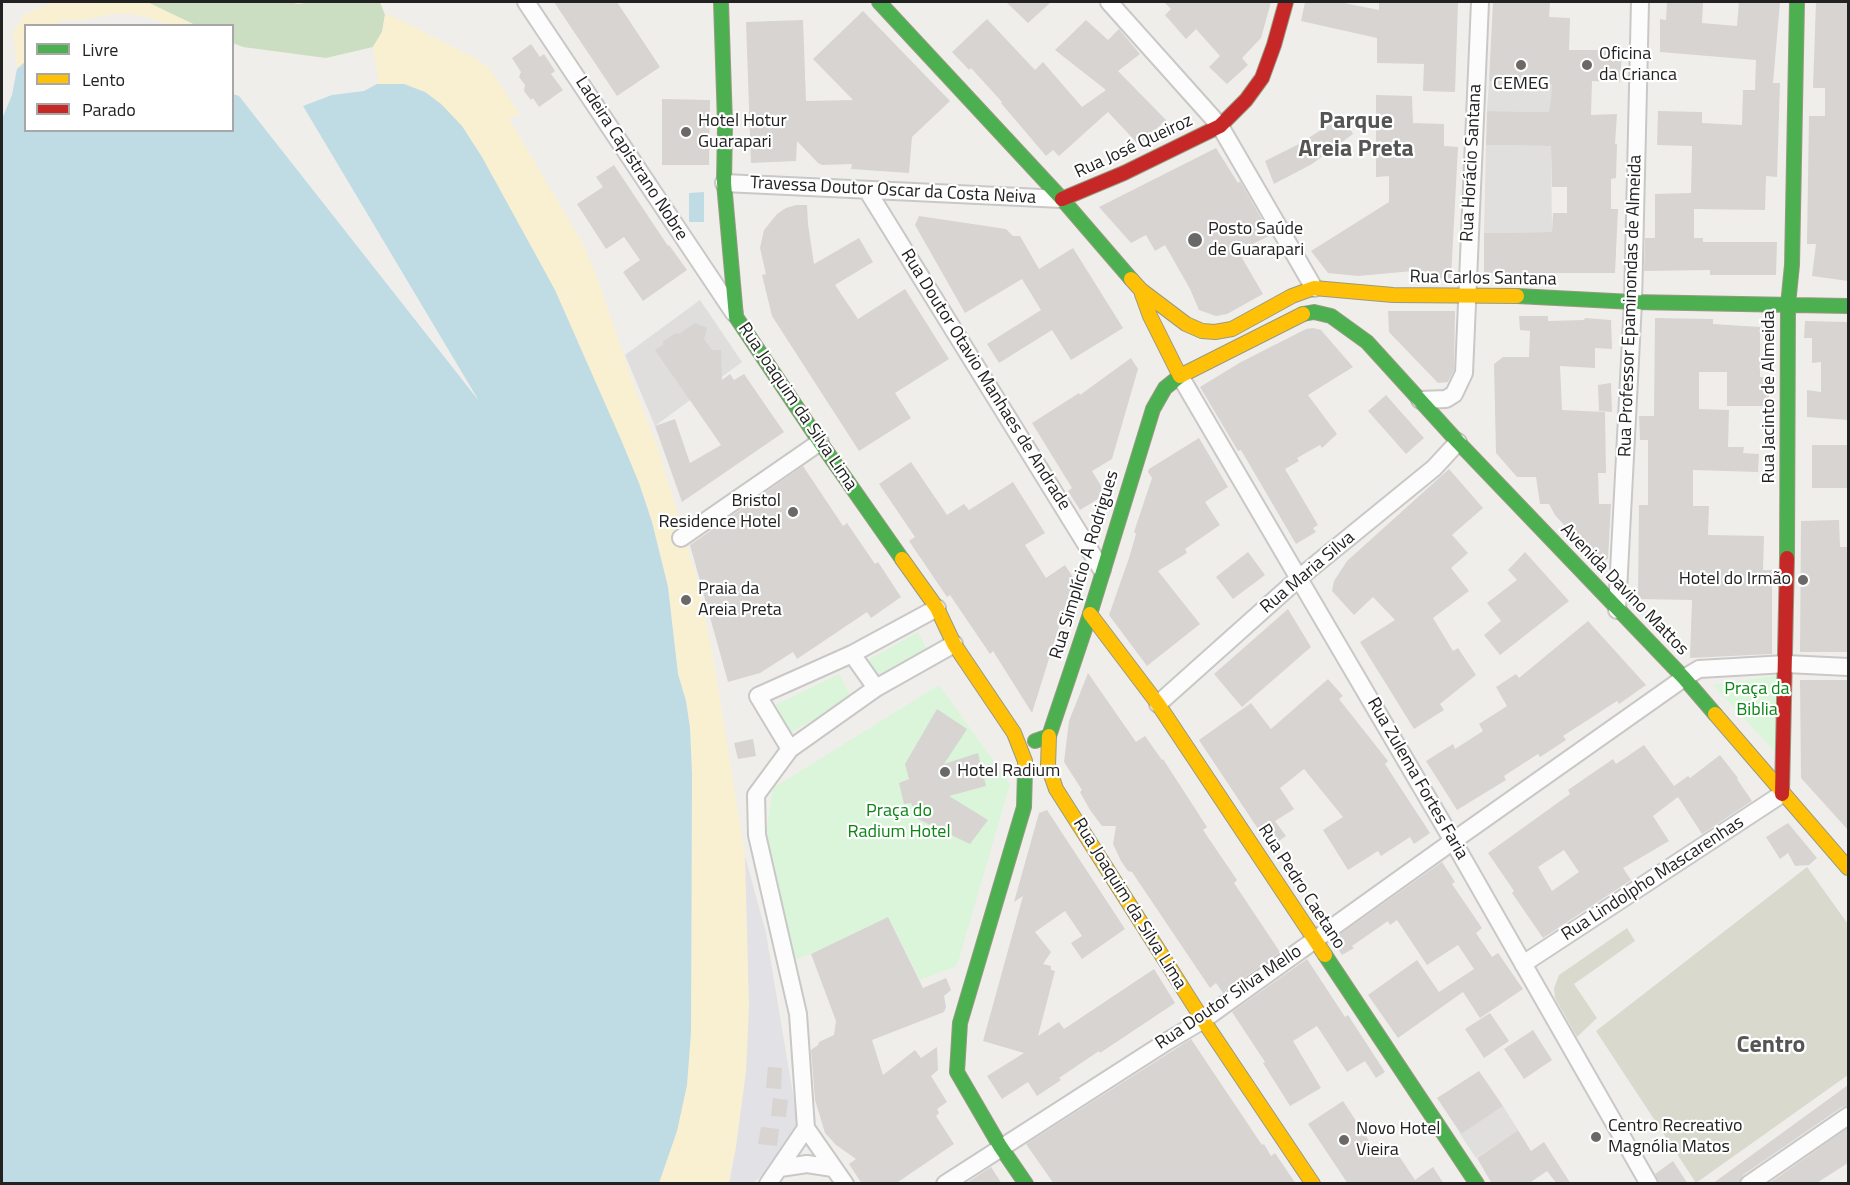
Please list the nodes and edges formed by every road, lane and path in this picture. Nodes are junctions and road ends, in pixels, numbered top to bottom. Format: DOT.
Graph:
graph roads {
  1 [pos="526,2"];
  2 [pos="721,2"];
  3 [pos="879,2"];
  4 [pos="1109,2"];
  5 [pos="1286,2"];
  6 [pos="1480,2"];
  7 [pos="1640,2"];
  8 [pos="1797,2"];
  9 [pos="1220,126"];
  10 [pos="724,183"];
  11 [pos="867,190"];
  12 [pos="1062,199"];
  13 [pos="1314,288"];
  14 [pos="1141,290"];
  15 [pos="1467,295"];
  16 [pos="1633,302"];
  17 [pos="1788,305"];
  18 [pos="1848,306"];
  19 [pos="736,317"];
  20 [pos="1365,323"];
  21 [pos="1367,342"];
  22 [pos="1180,376"];
  23 [pos="1420,400"];
  24 [pos="820,441"];
  25 [pos="1458,442"];
  26 [pos="681,538"];
  27 [pos="1102,570"];
  28 [pos="1299,578"];
  29 [pos="936,608"];
  30 [pos="1617,610"];
  31 [pos="1090,614"];
  32 [pos="954,644"];
  33 [pos="852,654"];
  34 [pos="1786,664"];
  35 [pos="1848,667"];
  36 [pos="1684,678"];
  37 [pos="876,688"];
  38 [pos="1158,704"];
  39 [pos="1014,733"];
  40 [pos="1049,736"];
  41 [pos="790,749"];
  42 [pos="1045,788"];
  43 [pos="1782,794"];
  44 [pos="1024,807"];
  45 [pos="1453,841"];
  46 [pos="1848,868"];
  47 [pos="1314,940"];
  48 [pos="1523,964"];
  49 [pos="1203,1020"];
  50 [pos="1848,1116"];
  51 [pos="806,1128"];
  52 [pos="1000,1146"];
  53 [pos="780,1168"];
  54 [pos="833,1168"];
  55 [pos="768,1184"];
  56 [pos="845,1184"];
  57 [pos="945,1184"];
  58 [pos="1026,1184"];
  59 [pos="1312,1184"];
  60 [pos="1477,1184"];
  61 [pos="1649,1184"];
  62 [pos="1749,1184"];
  1 -- 19 [label="street, Ladeira Capistrano Nobre"];
  2 -- 10 [label="street, Rua Joaquim da Silva Lima"];
  3 -- 12 [label="street, Rua Carlos Santana"];
  4 -- 9 [label="street"];
  5 -- 9 [label="street, Rua José Queiroz"];
  6 -- 15 [label="street, Rua Horácio Santana"];
  7 -- 16 [label="street, Rua Professor Epaminondas de Almeida"];
  8 -- 17 [label="street, Rua Jacinto de Almeida"];
  9 -- 12 [label="street, Rua José Queiroz"];
  9 -- 13 [label="street"];
  10 -- 11 [label="street, Travessa Doutor Oscar da Costa Neiva"];
  10 -- 19 [label="street, Rua Joaquim da Silva Lima"];
  11 -- 12 [label="street, Travessa Doutor Oscar da Costa Neiva"];
  11 -- 27 [label="street, Rua Doutor Otavio Manhaes de Andrade"];
  12 -- 14 [label="street, Rua Carlos Santana"];
  13 -- 14 [label="street, Rua Carlos Santana"];
  13 -- 15 [label="street, Rua Carlos Santana"];
  14 -- 22 [label="street, Rua Carlos Santana"];
  15 -- 16 [label="street, Rua Carlos Santana"];
  15 -- 23 [label="street, Rua Horácio Santana"];
  16 -- 17 [label="street, Rua Carlos Santana"];
  16 -- 30 [label="street, Rua Professor Epaminondas de Almeida"];
  17 -- 18 [label="street, Rua Carlos Santana"];
  17 -- 34 [label="street, Rua Jacinto de Almeida"];
  19 -- 24 [label="street, Rua Joaquim da Silva Lima"];
  20 -- 21 [label="street"];
  21 -- 22 [label="street"];
  21 -- 23 [label="street, Avenida Davino Mattos"];
  22 -- 27 [label="street, Rua Simplício A Rodrigues"];
  22 -- 28 [label="street, Rua Zulema Fortes Faria"];
  23 -- 25 [label="street, Avenida Davino Mattos"];
  24 -- 26 [label="street"];
  24 -- 29 [label="street, Rua Joaquim da Silva Lima"];
  25 -- 28 [label="street, Rua Maria Silva"];
  25 -- 30 [label="street, Avenida Davino Mattos"];
  27 -- 31 [label="street, Rua Simplício A Rodrigues"];
  28 -- 38 [label="street, Rua Maria Silva"];
  28 -- 45 [label="street, Rua Zulema Fortes Faria"];
  29 -- 32 [label="street, Rua Joaquim da Silva Lima"];
  29 -- 33 [label="street"];
  30 -- 36 [label="street, Avenida Davino Mattos"];
  31 -- 38 [label="street, Rua Pedro Caetano"];
  31 -- 40 [label="street, Rua Simplício A Rodrigues"];
  32 -- 37 [label="street"];
  32 -- 39 [label="street, Rua Joaquim da Silva Lima"];
  33 -- 37 [label="street"];
  33 -- 41 [label="street"];
  34 -- 35 [label="street, Rua Doutor Silva Mello"];
  34 -- 36 [label="street, Rua Doutor Silva Mello"];
  34 -- 43 [label="street, Rua Jacinto de Almeida"];
  36 -- 43 [label="street, Avenida Davino Mattos"];
  36 -- 45 [label="street, Rua Doutor Silva Mello"];
  37 -- 41 [label="street"];
  38 -- 47 [label="street, Rua Pedro Caetano"];
  39 -- 40 [label="street"];
  39 -- 44 [label="street, Rua Joaquim da Silva Lima"];
  40 -- 42 [label="street, Rua Joaquim da Silva Lima"];
  41 -- 51 [label="street"];
  42 -- 44 [label="street"];
  42 -- 49 [label="street, Rua Joaquim da Silva Lima"];
  43 -- 46 [label="street, Avenida Davino Mattos"];
  43 -- 48 [label="street, Rua Lindolpho Mascarenhas"];
  44 -- 52 [label="street"];
  45 -- 47 [label="street, Rua Doutor Silva Mello"];
  45 -- 48 [label="street, Rua Zulema Fortes Faria"];
  47 -- 49 [label="street, Rua Doutor Silva Mello"];
  47 -- 60 [label="street, Rua Pedro Caetano"];
  48 -- 61 [label="street, Rua Zulema Fortes Faria"];
  49 -- 52 [label="street, Rua Doutor Silva Mello"];
  49 -- 59 [label="street, Rua Joaquim da Silva Lima"];
  50 -- 62 [label="street"];
  51 -- 53 [label="street"];
  51 -- 54 [label="street"];
  52 -- 57 [label="street, Rua Doutor Silva Mello"];
  52 -- 58 [label="street"];
  53 -- 54 [label="street"];
  53 -- 55 [label="street"];
  54 -- 56 [label="street"];
}
